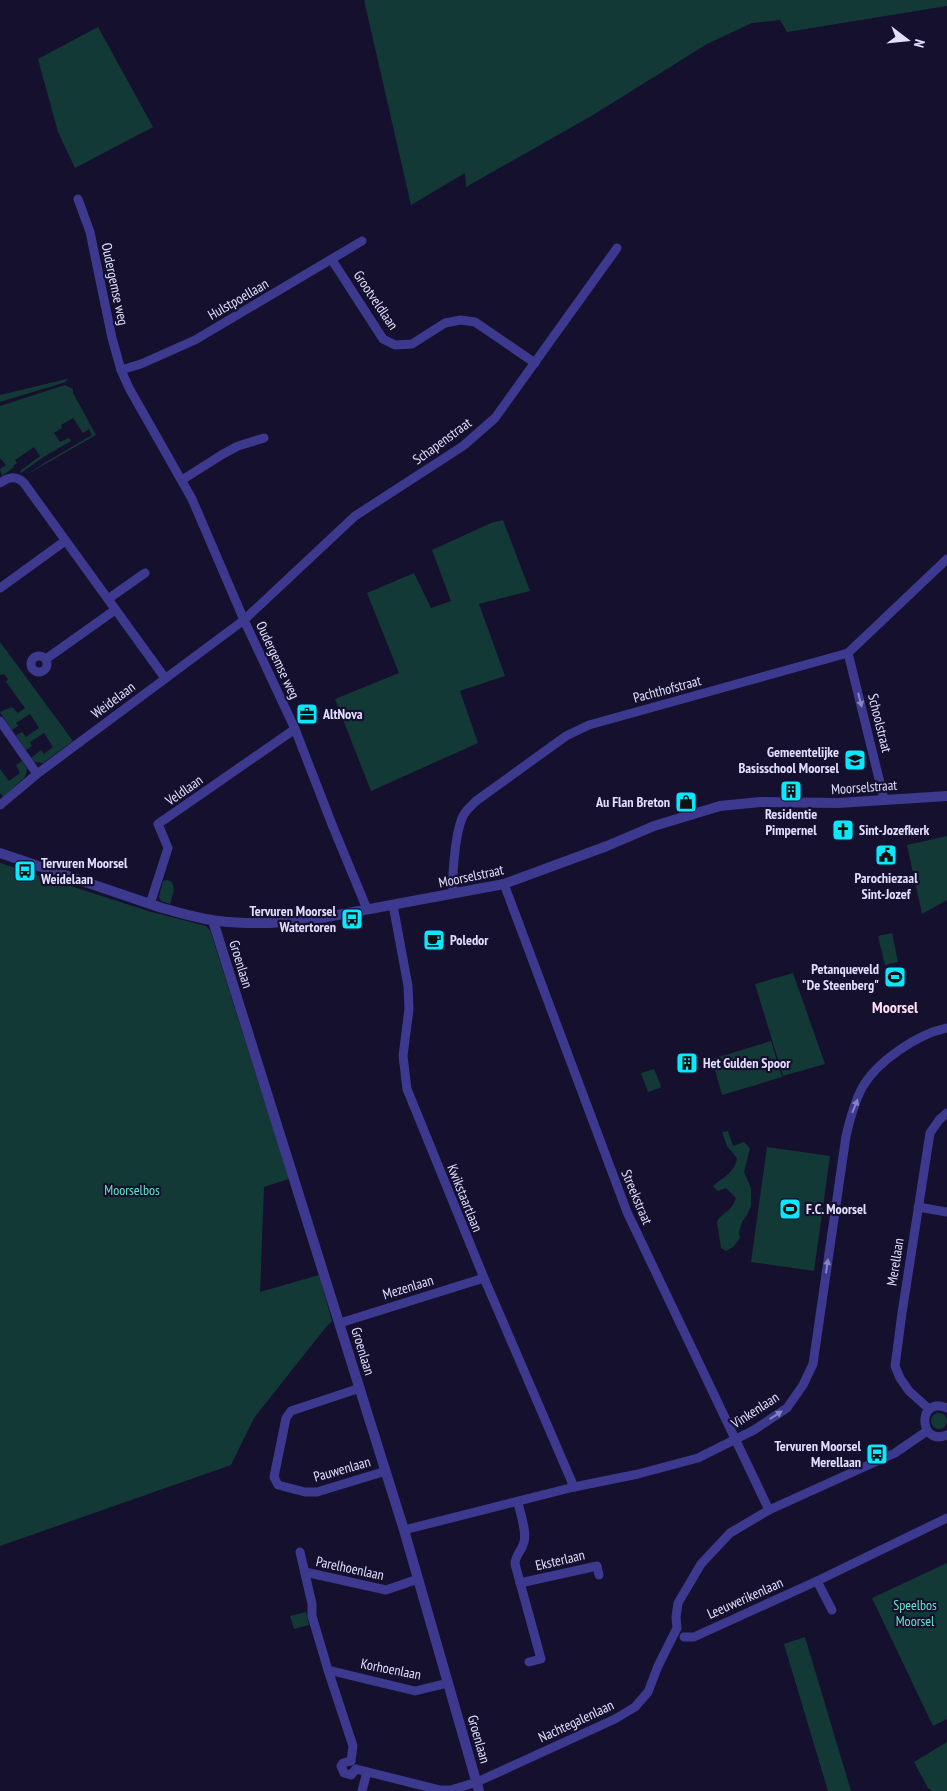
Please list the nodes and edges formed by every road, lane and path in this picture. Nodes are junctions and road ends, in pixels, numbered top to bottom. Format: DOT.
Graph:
graph roads {
  1 [pos="78,199"];
  2 [pos="362,241"];
  3 [pos="616,248"];
  4 [pos="332,260"];
  5 [pos="535,363"];
  6 [pos="121,370"];
  7 [pos="264,438"];
  8 [pos="182,480"];
  9 [pos="0,483"];
  10 [pos="65,541"];
  11 [pos="947,559"];
  12 [pos="145,573"];
  13 [pos="0,588"];
  14 [pos="108,599"];
  15 [pos="115,610"];
  16 [pos="244,620"];
  17 [pos="848,653"];
  18 [pos="46,660"];
  19 [pos="165,678"];
  20 [pos="0,721"];
  21 [pos="296,729"];
  22 [pos="37,774"];
  23 [pos="947,796"];
  24 [pos="884,800"];
  25 [pos="0,805"];
  26 [pos="0,854"];
  27 [pos="504,884"];
  28 [pos="453,894"];
  29 [pos="150,904"];
  30 [pos="393,905"];
  31 [pos="367,909"];
  32 [pos="214,921"];
  33 [pos="947,1028"];
  34 [pos="947,1113"];
  35 [pos="918,1207"];
  36 [pos="947,1212"];
  37 [pos="484,1278"];
  38 [pos="340,1323"];
  39 [pos="360,1388"];
  40 [pos="947,1408"];
  41 [pos="929,1410"];
  42 [pos="927,1431"];
  43 [pos="947,1435"];
  44 [pos="735,1440"];
  45 [pos="386,1471"];
  46 [pos="574,1487"];
  47 [pos="518,1502"];
  48 [pos="769,1510"];
  49 [pos="947,1518"];
  50 [pos="404,1530"];
  51 [pos="300,1552"];
  52 [pos="305,1572"];
  53 [pos="599,1575"];
  54 [pos="418,1579"];
  55 [pos="817,1581"];
  56 [pos="520,1583"];
  57 [pos="832,1610"];
  58 [pos="677,1628"];
  59 [pos="684,1637"];
  60 [pos="663,1658"];
  61 [pos="529,1662"];
  62 [pos="328,1670"];
  63 [pos="448,1684"];
  64 [pos="367,1772"];
  65 [pos="472,1787"];
  66 [pos="362,1791"];
  1 -- 6 [label="street, Oudergemse weg"];
  2 -- 4 [label="street, Hulstpoellaan"];
  3 -- 5 [label="street, Schapenstraat"];
  4 -- 5 [label="street, Grootveldlaan"];
  4 -- 6 [label="street, Hulstpoellaan"];
  5 -- 16 [label="street, Schapenstraat"];
  6 -- 8 [label="street, Oudergemse weg"];
  7 -- 8 [label="street"];
  8 -- 16 [label="street, Oudergemse weg"];
  9 -- 10 [label="street"];
  10 -- 13 [label="street"];
  10 -- 14 [label="street"];
  11 -- 17 [label="street, Pachthofstraat"];
  12 -- 14 [label="street"];
  14 -- 15 [label="street"];
  15 -- 18 [label="street"];
  15 -- 19 [label="street"];
  16 -- 19 [label="street, Weidelaan"];
  16 -- 21 [label="street, Oudergemse weg"];
  17 -- 24 [label="street, Schoolstraat, one-way"];
  17 -- 28 [label="street, Pachthofstraat"];
  19 -- 22 [label="street, Weidelaan"];
  20 -- 22 [label="street"];
  21 -- 29 [label="street, Veldlaan"];
  21 -- 31 [label="street, Oudergemse weg"];
  22 -- 25 [label="street, Weidelaan"];
  23 -- 24 [label="street, Moorselstraat"];
  24 -- 27 [label="street, Moorselstraat"];
  26 -- 29 [label="street, Moorselstraat"];
  27 -- 28 [label="street, Moorselstraat"];
  27 -- 44 [label="street, Streekstraat"];
  28 -- 30 [label="street, Moorselstraat"];
  29 -- 32 [label="street, Moorselstraat"];
  30 -- 31 [label="street, Moorselstraat"];
  30 -- 37 [label="street, Kwikstaartlaan"];
  31 -- 32 [label="street, Moorselstraat"];
  32 -- 38 [label="street, Groenlaan"];
  44 -- 33 [label="street, Vinkenlaan, one-way"];
  34 -- 35 [label="street, Merellaan"];
  35 -- 36 [label="street"];
  35 -- 41 [label="street, Merellaan"];
  37 -- 38 [label="street, Mezenlaan"];
  37 -- 46 [label="street, Kwikstaartlaan"];
  38 -- 39 [label="street, Groenlaan"];
  39 -- 45 [label="street, Groenlaan"];
  39 -- 45 [label="street, Pauwenlaan"];
  40 -- 41 [label="street"];
  41 -- 42 [label="street"];
  42 -- 43 [label="street"];
  42 -- 48 [label="street, Nachtegalenlaan"];
  44 -- 46 [label="street, Vinkenlaan"];
  44 -- 48 [label="street, Streekstraat"];
  45 -- 50 [label="street, Groenlaan"];
  46 -- 47 [label="street, Vinkenlaan"];
  47 -- 50 [label="street, Vinkenlaan"];
  47 -- 56 [label="street"];
  48 -- 58 [label="street, Nachtegalenlaan"];
  49 -- 55 [label="street, Leeuwerikenlaan"];
  50 -- 54 [label="street, Groenlaan"];
  51 -- 52 [label="street, Parelhoenlaan"];
  52 -- 54 [label="street, Parelhoenlaan"];
  52 -- 62 [label="street, Parelhoenlaan"];
  53 -- 56 [label="street, Eksterlaan"];
  54 -- 63 [label="street, Groenlaan"];
  55 -- 57 [label="street"];
  55 -- 59 [label="street, Leeuwerikenlaan"];
  56 -- 61 [label="street"];
  58 -- 59 [label="street"];
  58 -- 60 [label="street, Nachtegalenlaan"];
  59 -- 60 [label="street, Nachtegalenlaan"];
  60 -- 65 [label="street, Nachtegalenlaan"];
  62 -- 63 [label="street, Korhoenlaan"];
  62 -- 64 [label="street, Nachtegalenlaan"];
  63 -- 65 [label="street, Groenlaan"];
  64 -- 65 [label="street, Nachtegalenlaan"];
  64 -- 66 [label="street"];
}
